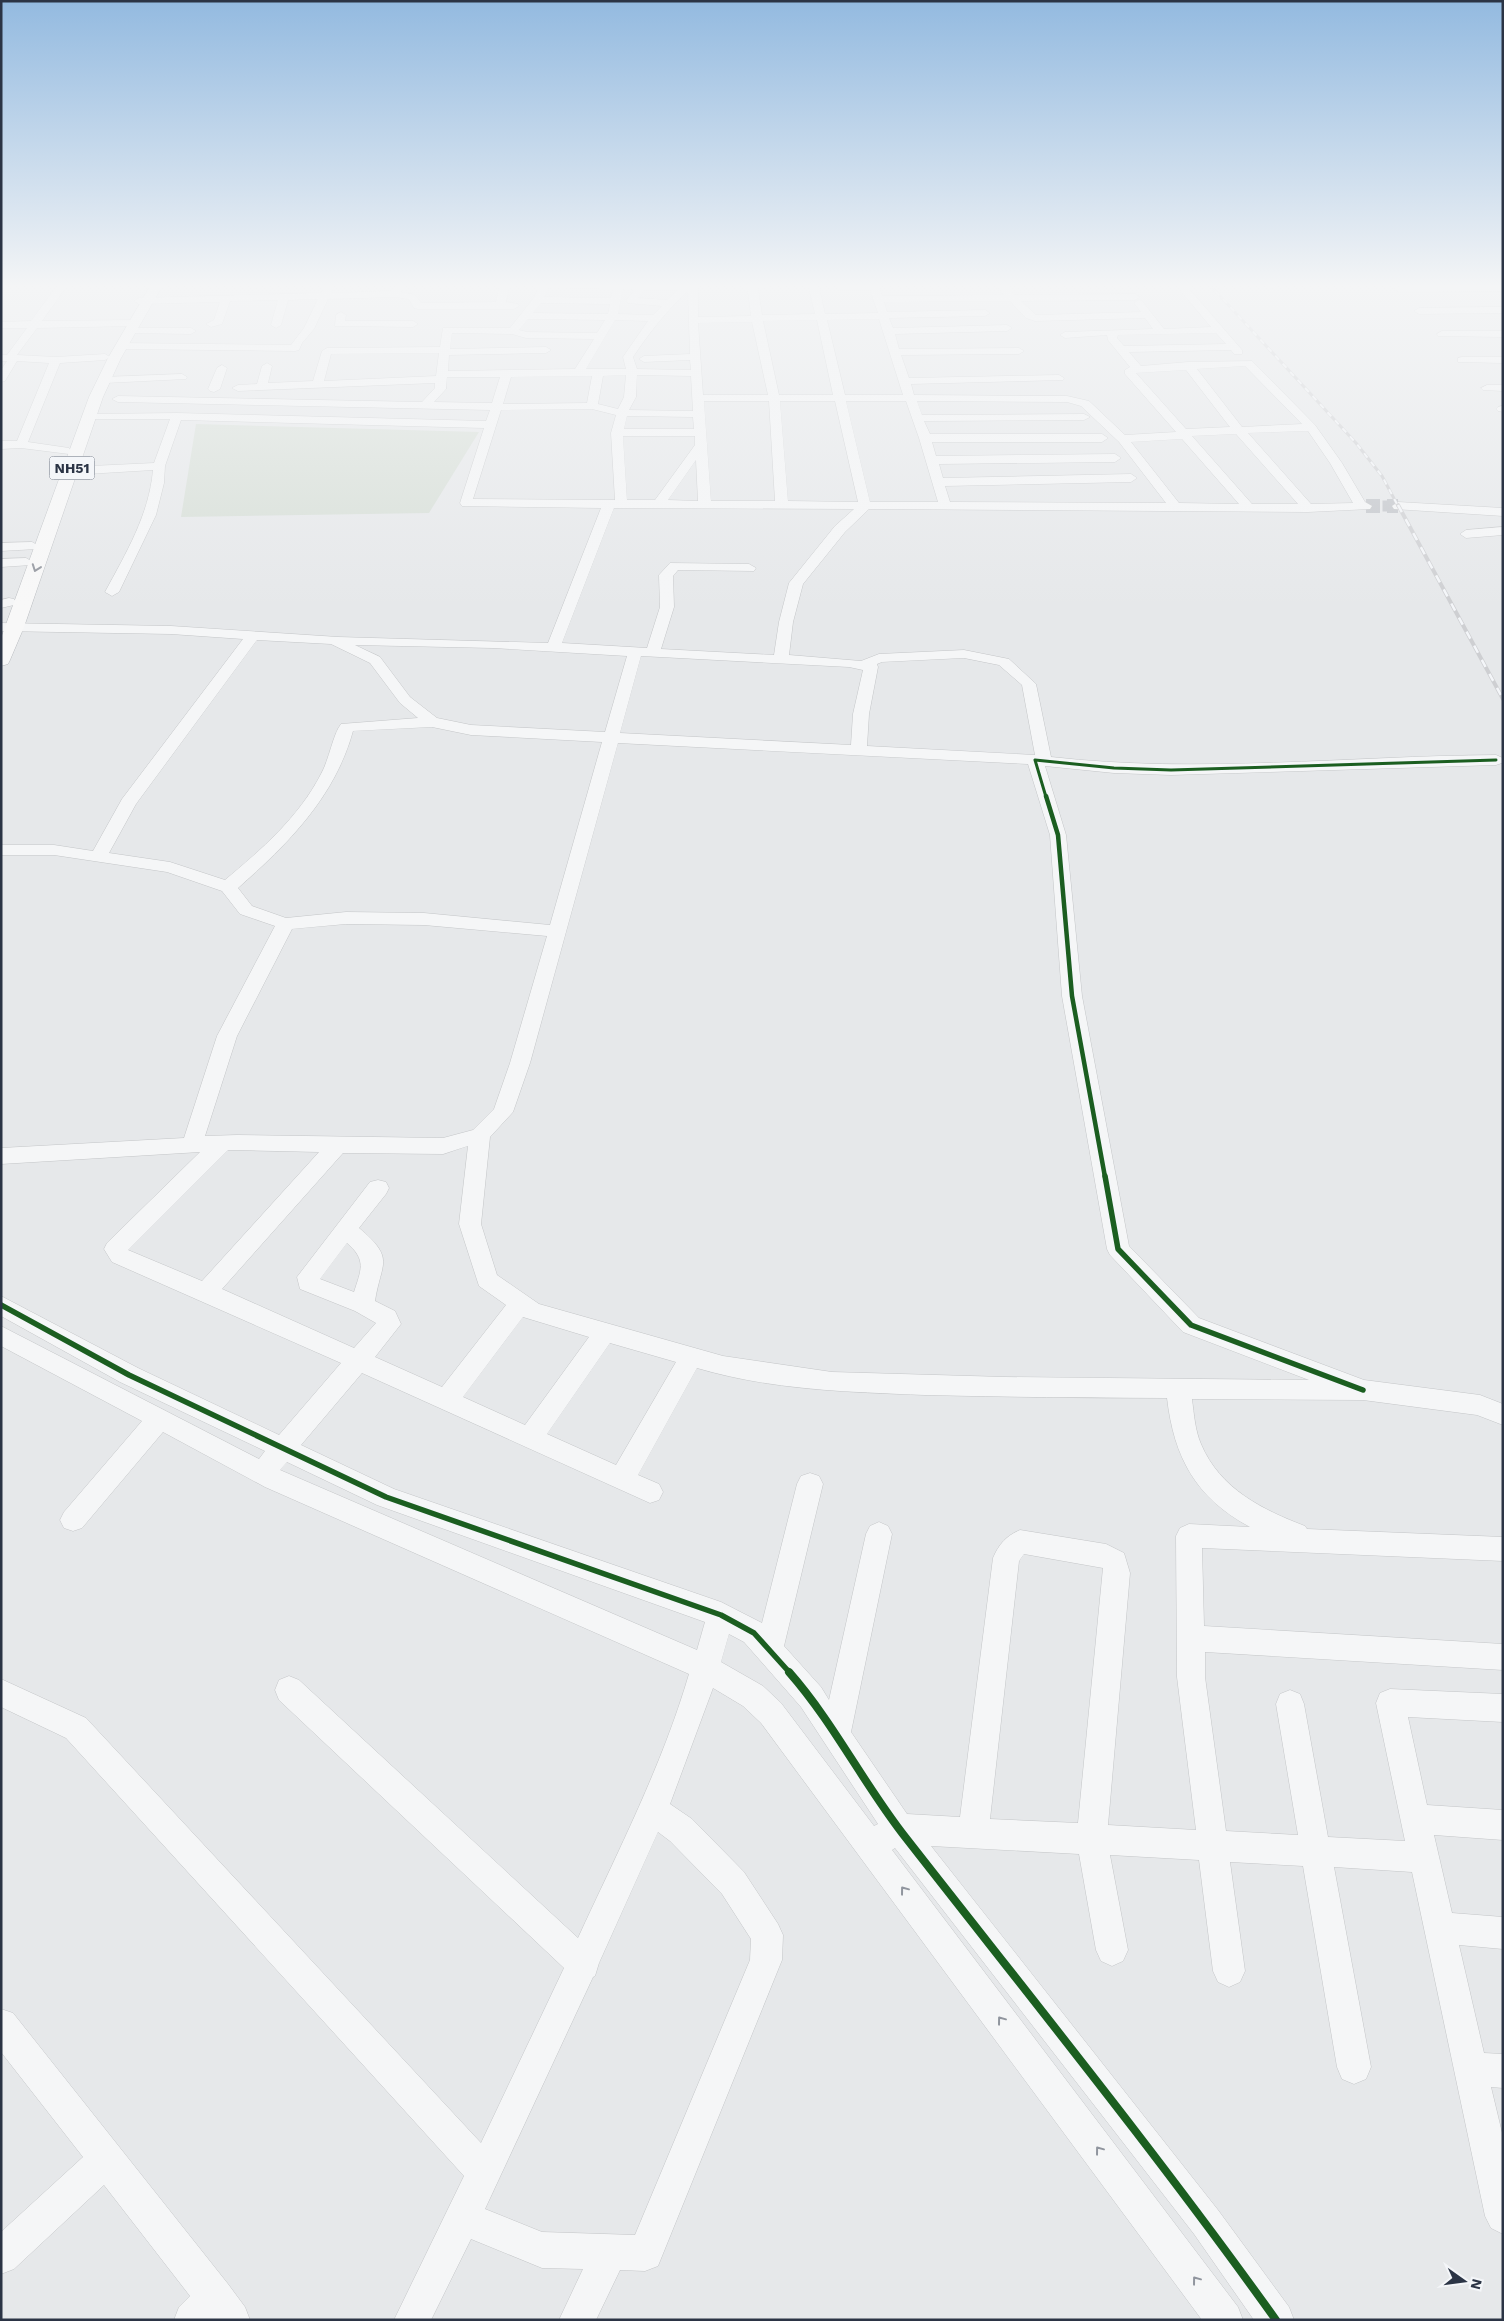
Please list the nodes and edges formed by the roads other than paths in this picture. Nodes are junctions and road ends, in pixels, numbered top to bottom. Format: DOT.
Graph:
graph roads {
  1 [pos="43,391"];
  2 [pos="96,391"];
  3 [pos="96,391"];
  4 [pos="438,391"];
  5 [pos="502,391"];
  6 [pos="595,391"];
  7 [pos="630,391"];
  8 [pos="698,391"];
  9 [pos="773,391"];
  10 [pos="839,391"];
  11 [pos="908,391"];
  12 [pos="1146,391"];
  13 [pos="1208,391"];
  14 [pos="1276,391"];
  15 [pos="698,398"];
  16 [pos="774,398"];
  17 [pos="841,398"];
  18 [pos="910,398"];
  19 [pos="118,399"];
  20 [pos="425,405"];
  21 [pos="592,406"];
  22 [pos="497,407"];
  23 [pos="622,413"];
  24 [pos="699,414"];
  25 [pos="177,416"];
  26 [pos="1084,417"];
  27 [pos="88,418"];
  28 [pos="918,418"];
  29 [pos="491,425"];
  30 [pos="1311,427"];
  31 [pos="1239,430"];
  32 [pos="617,434"];
  33 [pos="1183,434"];
  34 [pos="700,438"];
  35 [pos="925,438"];
  36 [pos="1102,438"];
  37 [pos="1122,439"];
  38 [pos="21,444"];
  39 [pos="1,445"];
  40 [pos="65,451"];
  41 [pos="1115,458"];
  42 [pos="931,460"];
  43 [pos="160,466"];
  44 [pos="70,471"];
  45 [pos="1131,478"];
  46 [pos="938,482"];
  47 [pos="615,504"];
  48 [pos="658,505"];
  49 [pos="705,506"];
  50 [pos="782,506"];
  51 [pos="865,506"];
  52 [pos="944,506"];
  53 [pos="1398,506"];
  54 [pos="1175,508"];
  55 [pos="1250,508"];
  56 [pos="1308,508"];
  57 [pos="1503,512"];
  58 [pos="1503,531"];
  59 [pos="1466,534"];
  60 [pos="32,546"];
  61 [pos="1,547"];
  62 [pos="1,562"];
  63 [pos="26,562"];
  64 [pos="749,568"];
  65 [pos="112,592"];
  66 [pos="5,603"];
  67 [pos="6,625"];
  68 [pos="254,634"];
  69 [pos="334,640"];
  70 [pos="553,648"];
  71 [pos="643,653"];
  72 [pos="1,660"];
  73 [pos="780,660"];
  74 [pos="863,665"];
  75 [pos="432,722"];
  76 [pos="612,738"];
  77 [pos="859,750"];
  78 [pos="1496,760"];
  79 [pos="1039,761"];
  80 [pos="1,850"];
  81 [pos="98,857"];
  82 [pos="228,887"];
  83 [pos="285,924"];
  84 [pos="558,932"];
  85 [pos="480,1135"];
  86 [pos="222,1143"];
  87 [pos="192,1144"];
  88 [pos="338,1145"];
  89 [pos="1,1156"];
  90 [pos="378,1188"];
  91 [pos="345,1229"];
  92 [pos="206,1292"];
  93 [pos="521,1303"];
  94 [pos="362,1304"];
  95 [pos="4,1318"];
  96 [pos="605,1332"];
  97 [pos="691,1357"];
  98 [pos="358,1361"];
  99 [pos="1178,1388"];
  100 [pos="1363,1390"];
  101 [pos="446,1401"];
  102 [pos="1503,1415"];
  103 [pos="159,1419"];
  104 [pos="530,1438"];
  105 [pos="283,1448"];
  106 [pos="262,1473"];
  107 [pos="622,1479"];
  108 [pos="810,1484"];
  109 [pos="650,1492"];
  110 [pos="74,1520"];
  111 [pos="879,1534"];
  112 [pos="1317,1541"];
  113 [pos="1503,1549"];
  114 [pos="720,1615"];
  115 [pos="1190,1638"];
  116 [pos="769,1650"];
  117 [pos="1503,1656"];
  118 [pos="704,1667"];
  119 [pos="289,1690"];
  120 [pos="1,1692"];
  121 [pos="1290,1704"];
  122 [pos="1503,1708"];
  123 [pos="836,1735"];
  124 [pos="658,1799"];
  125 [pos="1417,1819"];
  126 [pos="1503,1825"];
  127 [pos="899,1829"];
  128 [pos="973,1833"];
  129 [pos="1092,1839"];
  130 [pos="870,1846"];
  131 [pos="1212,1846"];
  132 [pos="1315,1852"];
  133 [pos="1425,1857"];
  134 [pos="1441,1928"];
  135 [pos="1503,1934"];
  136 [pos="1112,1950"];
  137 [pos="584,1965"];
  138 [pos="1229,1970"];
  139 [pos="1,2025"];
  140 [pos="1354,2067"];
  141 [pos="1471,2068"];
  142 [pos="1503,2071"];
  143 [pos="106,2160"];
  144 [pos="485,2173"];
  145 [pos="1503,2216"];
  146 [pos="462,2218"];
  147 [pos="610,2252"];
  148 [pos="1,2256"];
  149 [pos="213,2312"];
  150 [pos="412,2320"];
  151 [pos="577,2320"];
  152 [pos="1225,2320"];
  153 [pos="1276,2320"];
  1 -- 38 [label="street"];
  2 -- 27 [label="highway, NH51"];
  3 -- 40 [label="highway, NH51"];
  4 -- 20 [label="street"];
  5 -- 22 [label="street"];
  6 -- 21 [label="street"];
  7 -- 23 [label="street"];
  8 -- 15 [label="street"];
  9 -- 16 [label="street"];
  10 -- 17 [label="street"];
  11 -- 18 [label="street"];
  12 -- 33 [label="street"];
  13 -- 31 [label="street"];
  14 -- 30 [label="street"];
  15 -- 16 [label="street"];
  15 -- 24 [label="street"];
  16 -- 17 [label="street"];
  16 -- 50 [label="street"];
  17 -- 18 [label="street"];
  17 -- 51 [label="street"];
  18 -- 28 [label="street"];
  18 -- 37 [label="street"];
  19 -- 20 [label="street"];
  20 -- 22 [label="street"];
  21 -- 22 [label="street"];
  21 -- 23 [label="street"];
  22 -- 29 [label="street"];
  23 -- 24 [label="street"];
  23 -- 32 [label="street"];
  24 -- 34 [label="street"];
  25 -- 27 [label="street"];
  25 -- 29 [label="street"];
  25 -- 43 [label="street"];
  26 -- 28 [label="street"];
  27 -- 44 [label="highway, NH51"];
  28 -- 35 [label="street"];
  29 -- 47 [label="street"];
  30 -- 31 [label="street"];
  30 -- 56 [label="street"];
  31 -- 33 [label="street"];
  31 -- 56 [label="street"];
  32 -- 34 [label="street"];
  32 -- 47 [label="street"];
  33 -- 37 [label="street"];
  33 -- 55 [label="street"];
  34 -- 48 [label="street"];
  34 -- 49 [label="street"];
  35 -- 36 [label="street"];
  35 -- 42 [label="street"];
  37 -- 54 [label="street"];
  38 -- 39 [label="street"];
  38 -- 40 [label="street"];
  40 -- 60 [label="highway, NH51"];
  41 -- 42 [label="street"];
  42 -- 46 [label="street"];
  43 -- 44 [label="street"];
  43 -- 65 [label="street"];
  44 -- 67 [label="highway, NH51, one-way"];
  45 -- 46 [label="street"];
  46 -- 52 [label="street"];
  47 -- 48 [label="street"];
  47 -- 70 [label="street"];
  48 -- 49 [label="street"];
  49 -- 50 [label="street"];
  50 -- 51 [label="street"];
  51 -- 52 [label="street"];
  51 -- 73 [label="street"];
  52 -- 54 [label="street"];
  53 -- 57 [label="street"];
  54 -- 55 [label="street"];
  55 -- 56 [label="street"];
  58 -- 59 [label="street"];
  60 -- 61 [label="street"];
  60 -- 63 [label="highway, NH51"];
  62 -- 63 [label="street"];
  63 -- 66 [label="highway, NH51"];
  64 -- 71 [label="street"];
  66 -- 67 [label="highway, NH51"];
  67 -- 68 [label="street"];
  67 -- 72 [label="highway, NH51"];
  68 -- 69 [label="street"];
  68 -- 81 [label="street"];
  69 -- 70 [label="street"];
  69 -- 75 [label="street"];
  70 -- 71 [label="street"];
  71 -- 73 [label="street"];
  71 -- 76 [label="street"];
  73 -- 74 [label="street"];
  74 -- 77 [label="street"];
  74 -- 79 [label="street"];
  75 -- 76 [label="street"];
  75 -- 82 [label="street"];
  76 -- 77 [label="street"];
  76 -- 84 [label="street"];
  77 -- 79 [label="street"];
  78 -- 79 [label="street"];
  79 -- 100 [label="street"];
  80 -- 81 [label="street"];
  81 -- 82 [label="street"];
  82 -- 83 [label="street"];
  83 -- 84 [label="street"];
  83 -- 87 [label="street"];
  84 -- 85 [label="street"];
  85 -- 88 [label="street"];
  85 -- 93 [label="street"];
  86 -- 87 [label="street"];
  86 -- 88 [label="street"];
  86 -- 92 [label="street"];
  87 -- 89 [label="street"];
  88 -- 92 [label="street"];
  90 -- 91 [label="street"];
  91 -- 94 [label="street"];
  91 -- 94 [label="street"];
  92 -- 98 [label="street"];
  93 -- 96 [label="street"];
  93 -- 101 [label="street"];
  94 -- 98 [label="street"];
  95 -- 103 [label="street"];
  95 -- 105 [label="street"];
  96 -- 97 [label="street"];
  96 -- 104 [label="street"];
  97 -- 99 [label="street"];
  97 -- 107 [label="street"];
  98 -- 101 [label="street"];
  98 -- 105 [label="street"];
  99 -- 100 [label="street"];
  99 -- 112 [label="street"];
  100 -- 102 [label="street"];
  101 -- 104 [label="street"];
  103 -- 106 [label="street"];
  103 -- 110 [label="street"];
  104 -- 107 [label="street"];
  105 -- 106 [label="street"];
  105 -- 114 [label="street"];
  106 -- 118 [label="street"];
  107 -- 109 [label="street"];
  108 -- 116 [label="street"];
  111 -- 123 [label="street"];
  112 -- 113 [label="street"];
  112 -- 115 [label="street"];
  114 -- 116 [label="street"];
  114 -- 118 [label="street"];
  115 -- 117 [label="street"];
  115 -- 131 [label="street"];
  116 -- 123 [label="street"];
  118 -- 124 [label="street"];
  118 -- 130 [label="street"];
  119 -- 137 [label="street"];
  120 -- 144 [label="street"];
  121 -- 132 [label="street"];
  122 -- 125 [label="street"];
  123 -- 127 [label="street"];
  124 -- 137 [label="street"];
  124 -- 147 [label="street"];
  125 -- 126 [label="street"];
  125 -- 133 [label="street"];
  127 -- 128 [label="street"];
  127 -- 130 [label="street"];
  127 -- 153 [label="street"];
  128 -- 129 [label="street"];
  128 -- 129 [label="street"];
  129 -- 131 [label="street"];
  129 -- 136 [label="street"];
  152 -- 130 [label="street, one-way"];
  131 -- 132 [label="street"];
  131 -- 138 [label="street"];
  132 -- 133 [label="street"];
  132 -- 140 [label="street"];
  133 -- 134 [label="street"];
  134 -- 135 [label="street"];
  134 -- 141 [label="street"];
  137 -- 144 [label="street"];
  139 -- 143 [label="street"];
  141 -- 142 [label="street"];
  141 -- 145 [label="street"];
  143 -- 148 [label="street"];
  143 -- 149 [label="street"];
  144 -- 146 [label="street"];
  146 -- 147 [label="street"];
  146 -- 150 [label="street"];
  147 -- 151 [label="street"];
}
